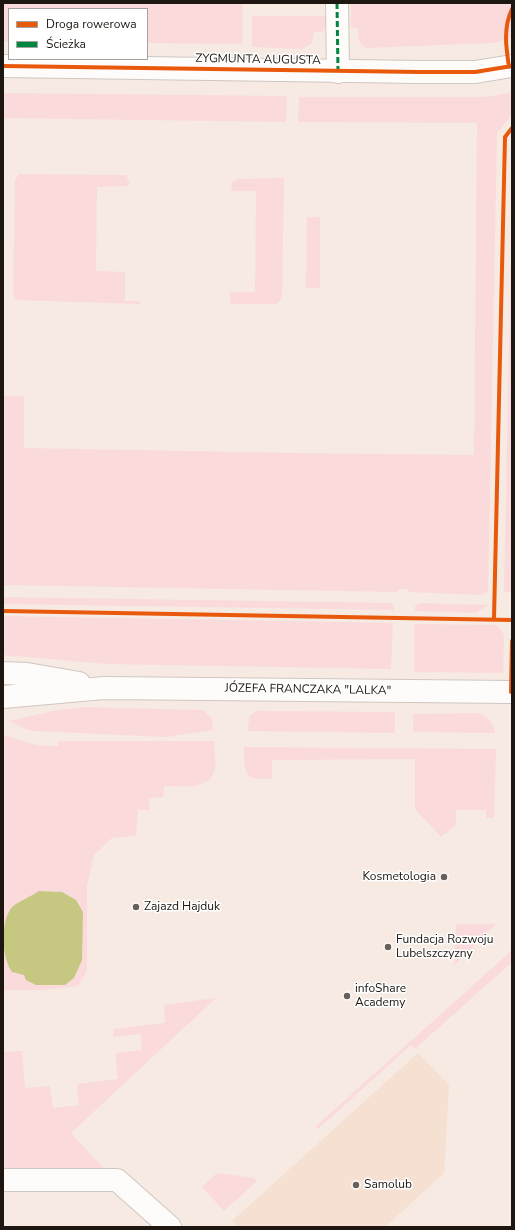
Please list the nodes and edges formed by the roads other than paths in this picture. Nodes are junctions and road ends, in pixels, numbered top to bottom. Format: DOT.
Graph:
graph roads {
  1 [pos="337,3"];
  2 [pos="3,66"];
  3 [pos="512,66"];
  4 [pos="338,72"];
  5 [pos="3,673"];
  6 [pos="104,688"];
  7 [pos="512,692"];
  8 [pos="3,696"];
  9 [pos="3,1180"];
  10 [pos="170,1227"];
  1 -- 4 [label="street"];
  2 -- 4 [label="street, ZYGMUNTA AUGUSTA"];
  3 -- 4 [label="street, ZYGMUNTA AUGUSTA"];
  5 -- 6 [label="street, JÓZEFA FRANCZAKA \"LALKA\""];
  6 -- 7 [label="street, JÓZEFA FRANCZAKA \"LALKA\""];
  6 -- 8 [label="street, JÓZEFA FRANCZAKA \"LALKA\""];
  9 -- 10 [label="street"];
}
